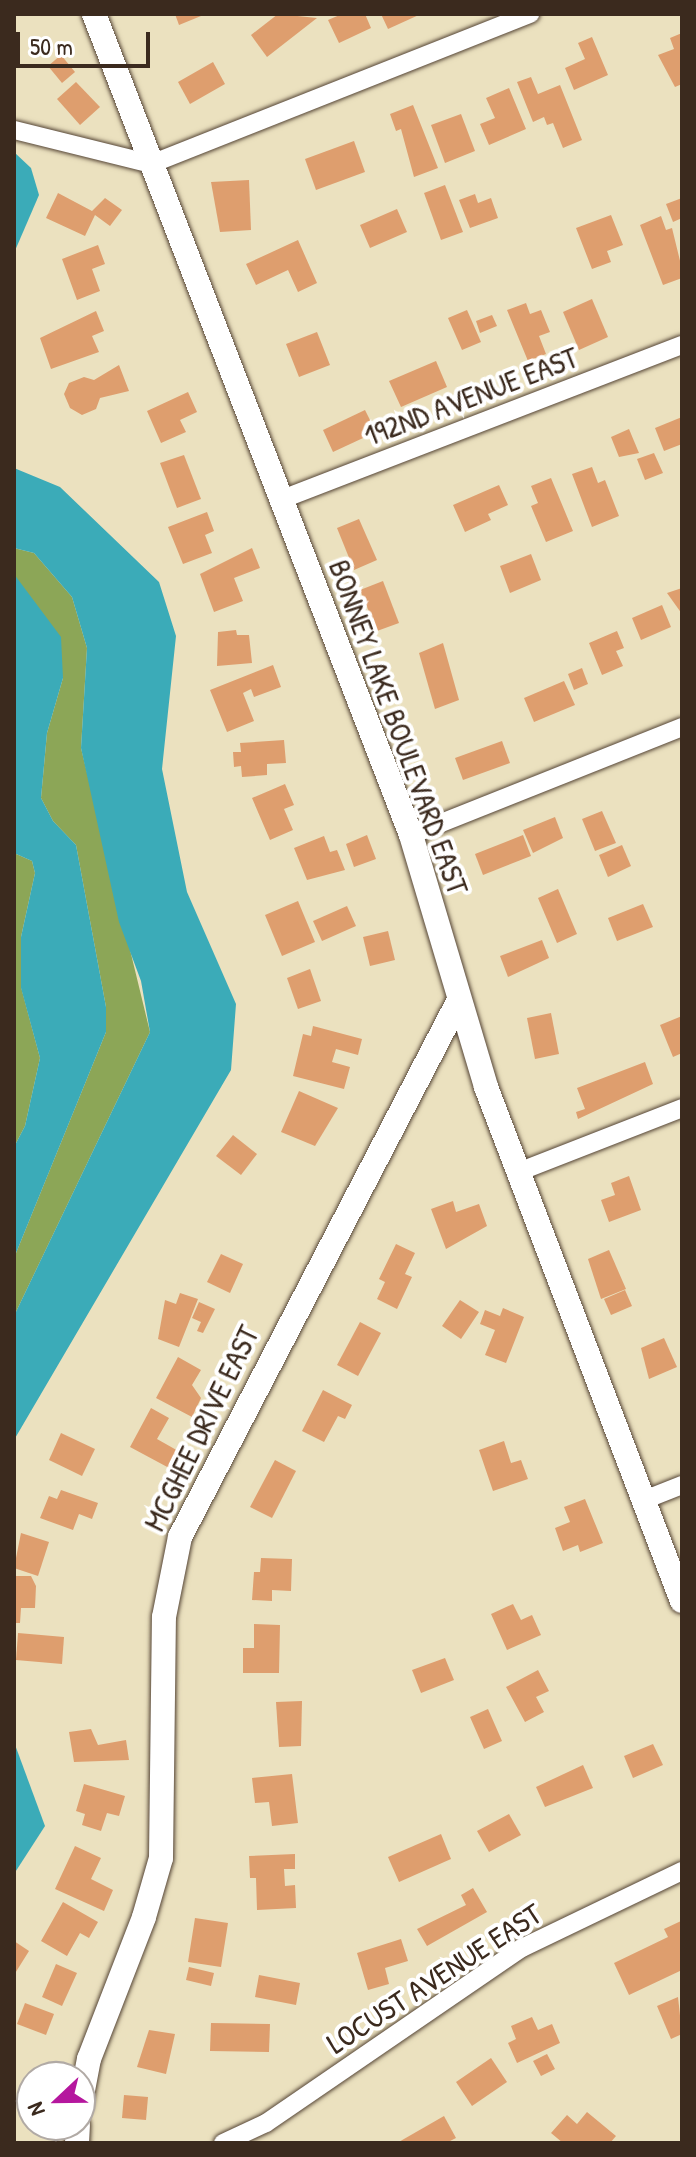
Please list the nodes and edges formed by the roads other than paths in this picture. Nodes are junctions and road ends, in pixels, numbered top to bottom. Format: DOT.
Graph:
graph roads {
  1 [pos="94,14"];
  2 [pos="530,14"];
  3 [pos="14,130"];
  4 [pos="151,164"];
  5 [pos="682,345"];
  6 [pos="280,500"];
  7 [pos="682,727"];
  8 [pos="411,835"];
  9 [pos="459,1000"];
  10 [pos="682,1108"];
  11 [pos="518,1172"];
  12 [pos="682,1485"];
  13 [pos="644,1500"];
  14 [pos="682,1601"];
  15 [pos="682,1871"];
  16 [pos="89,2061"];
  17 [pos="223,2143"];
  1 -- 4 [label="street, BONNEY LAKE BOULEVARD EAST"];
  2 -- 4 [label="street"];
  3 -- 4 [label="street"];
  4 -- 6 [label="street, BONNEY LAKE BOULEVARD EAST"];
  5 -- 6 [label="street, 192ND AVENUE EAST"];
  6 -- 8 [label="street, BONNEY LAKE BOULEVARD EAST"];
  7 -- 8 [label="street"];
  8 -- 9 [label="street, BONNEY LAKE BOULEVARD EAST"];
  9 -- 11 [label="street, BONNEY LAKE BOULEVARD EAST"];
  9 -- 16 [label="street, MCGHEE DRIVE EAST"];
  10 -- 11 [label="street"];
  11 -- 13 [label="street, BONNEY LAKE BOULEVARD EAST"];
  12 -- 13 [label="street"];
  13 -- 14 [label="street, BONNEY LAKE BOULEVARD EAST"];
  15 -- 17 [label="street, LOCUST AVENUE EAST"];
}
